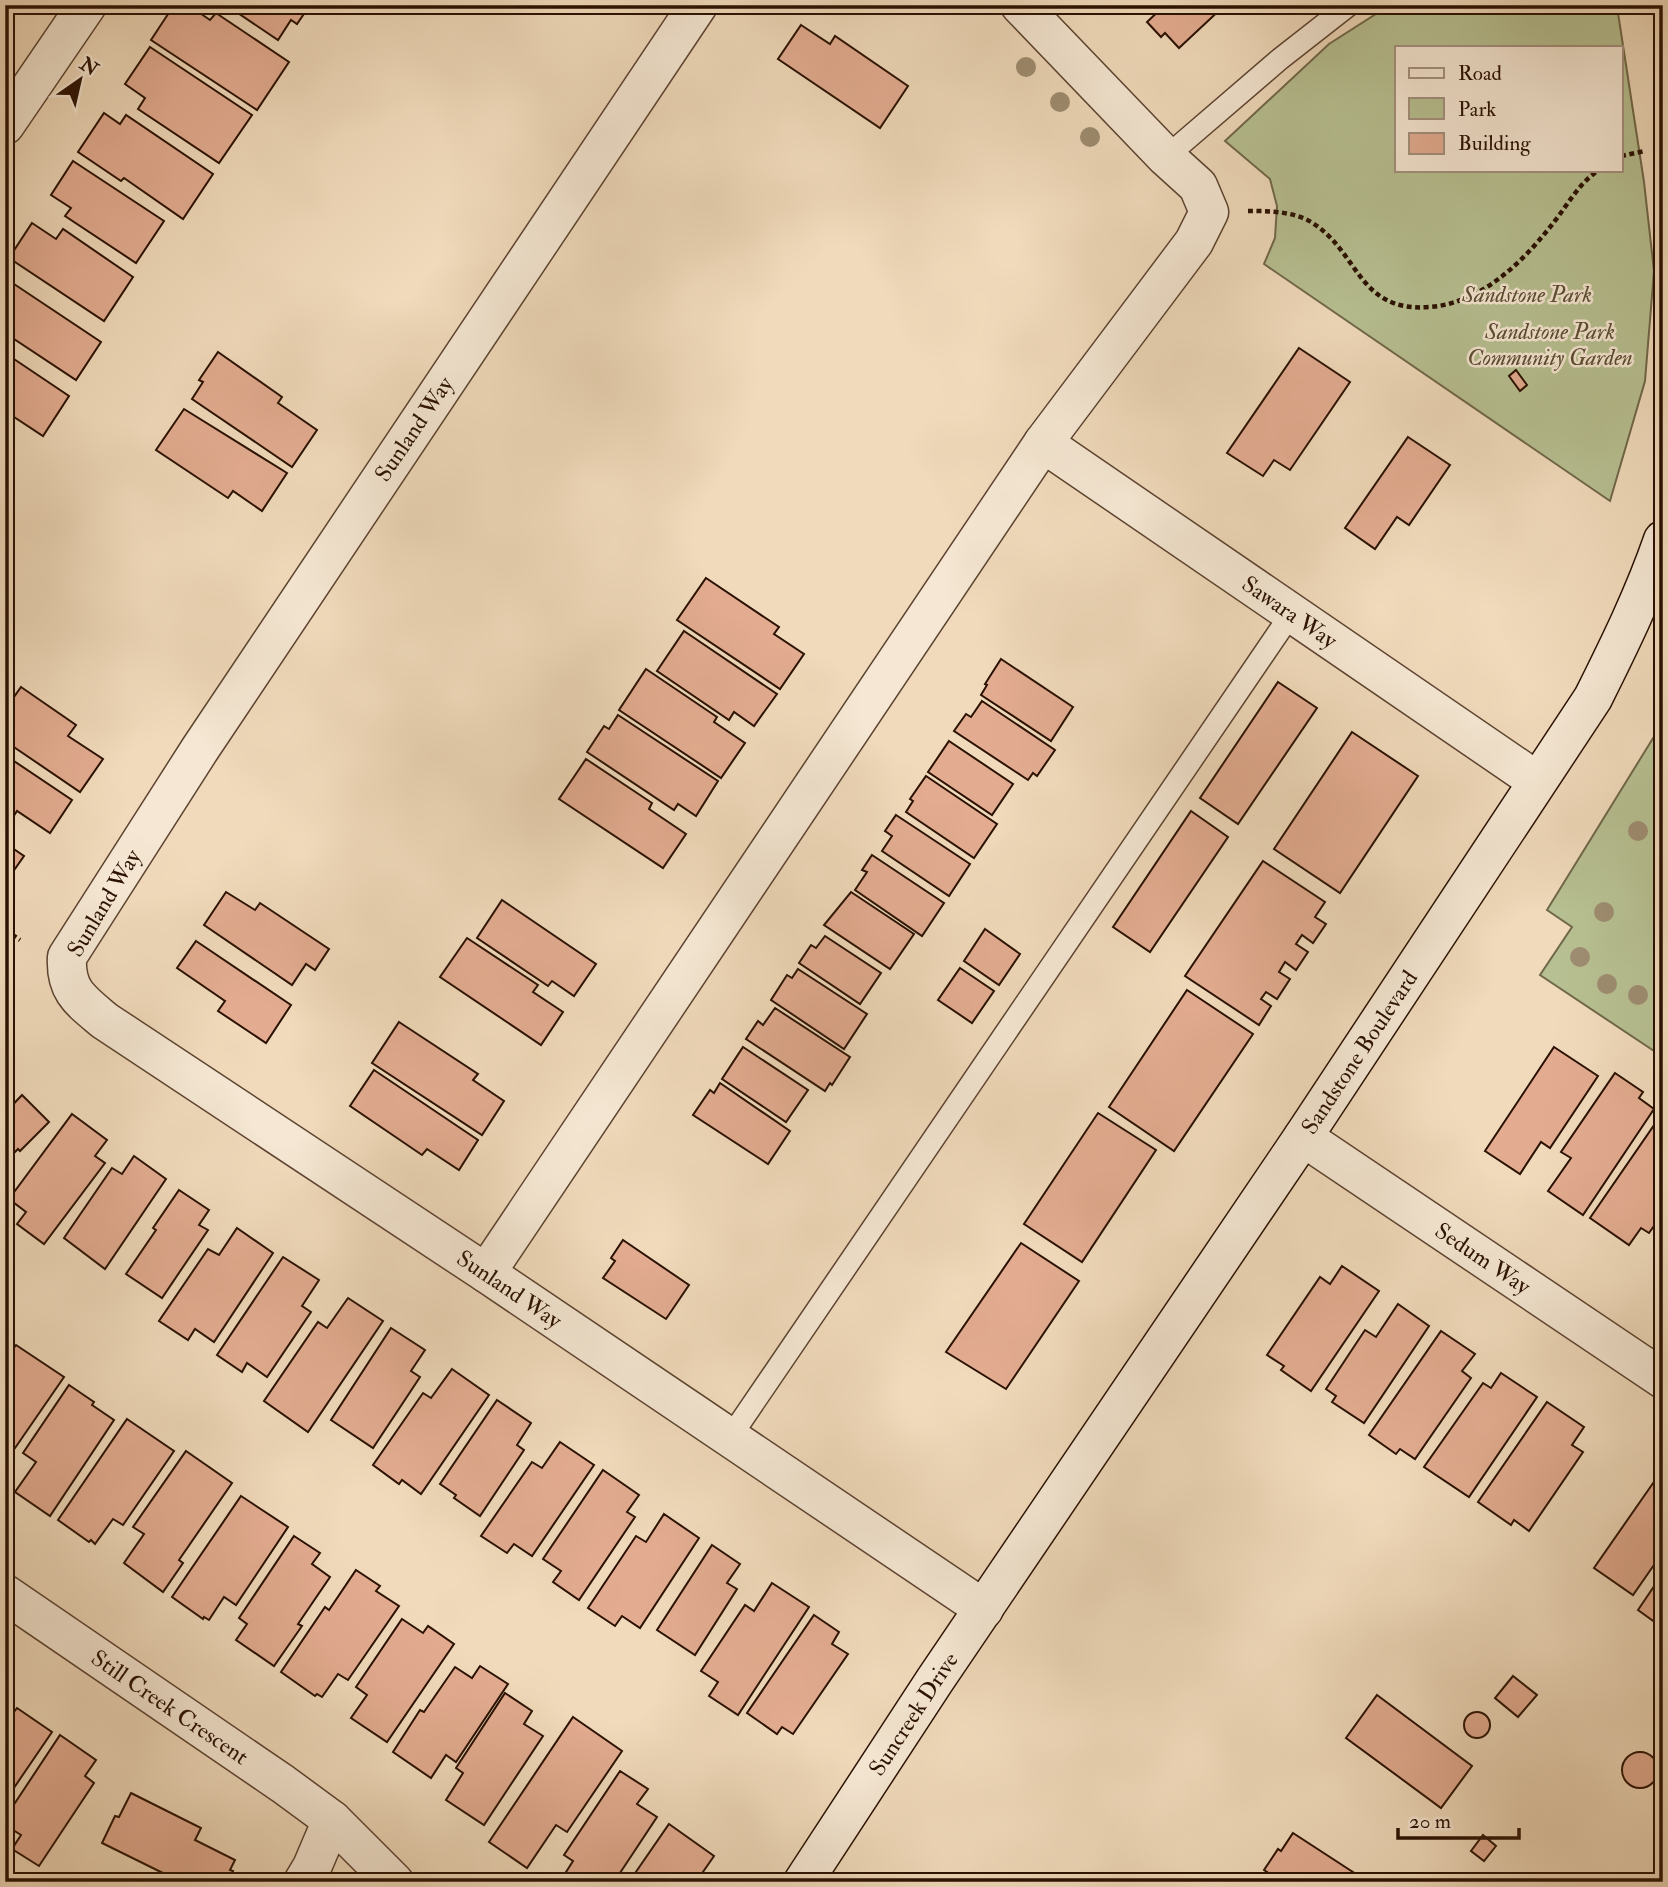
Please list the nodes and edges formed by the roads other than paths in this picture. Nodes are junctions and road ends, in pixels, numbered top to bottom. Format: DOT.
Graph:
graph roads {
  1 [pos="87,5"];
  2 [pos="698,5"];
  3 [pos="1020,5"];
  4 [pos="1349,5"];
  5 [pos="5,125"];
  6 [pos="1166,157"];
  7 [pos="1043,443"];
  8 [pos="1663,540"];
  9 [pos="1292,614"];
  10 [pos="1537,781"];
  11 [pos="1303,1137"];
  12 [pos="486,1273"];
  13 [pos="1663,1379"];
  14 [pos="729,1438"];
  15 [pos="1026,1548"];
  16 [pos="5,1594"];
  17 [pos="984,1609"];
  18 [pos="332,1820"];
  19 [pos="303,1882"];
  20 [pos="394,1882"];
  21 [pos="803,1882"];
  1 -- 5 [label="street"];
  2 -- 12 [label="street, Sunland Way"];
  3 -- 6 [label="street"];
  4 -- 6 [label="lane"];
  6 -- 7 [label="street"];
  7 -- 9 [label="street, Sawara Way"];
  7 -- 12 [label="street"];
  8 -- 10 [label="street, Sandstone Boulevard"];
  9 -- 10 [label="street, Sawara Way"];
  9 -- 14 [label="lane"];
  10 -- 11 [label="street, Sandstone Boulevard"];
  11 -- 13 [label="street, Sedum Way"];
  11 -- 15 [label="street, Sandstone Boulevard"];
  12 -- 14 [label="street, Sunland Way"];
  14 -- 17 [label="street, Sunland Way"];
  15 -- 17 [label="street, Suncreek Drive"];
  16 -- 18 [label="street, Still Creek Crescent"];
  17 -- 21 [label="street, Suncreek Drive"];
  18 -- 19 [label="street"];
  18 -- 20 [label="street, Still Creek Crescent"];
}
